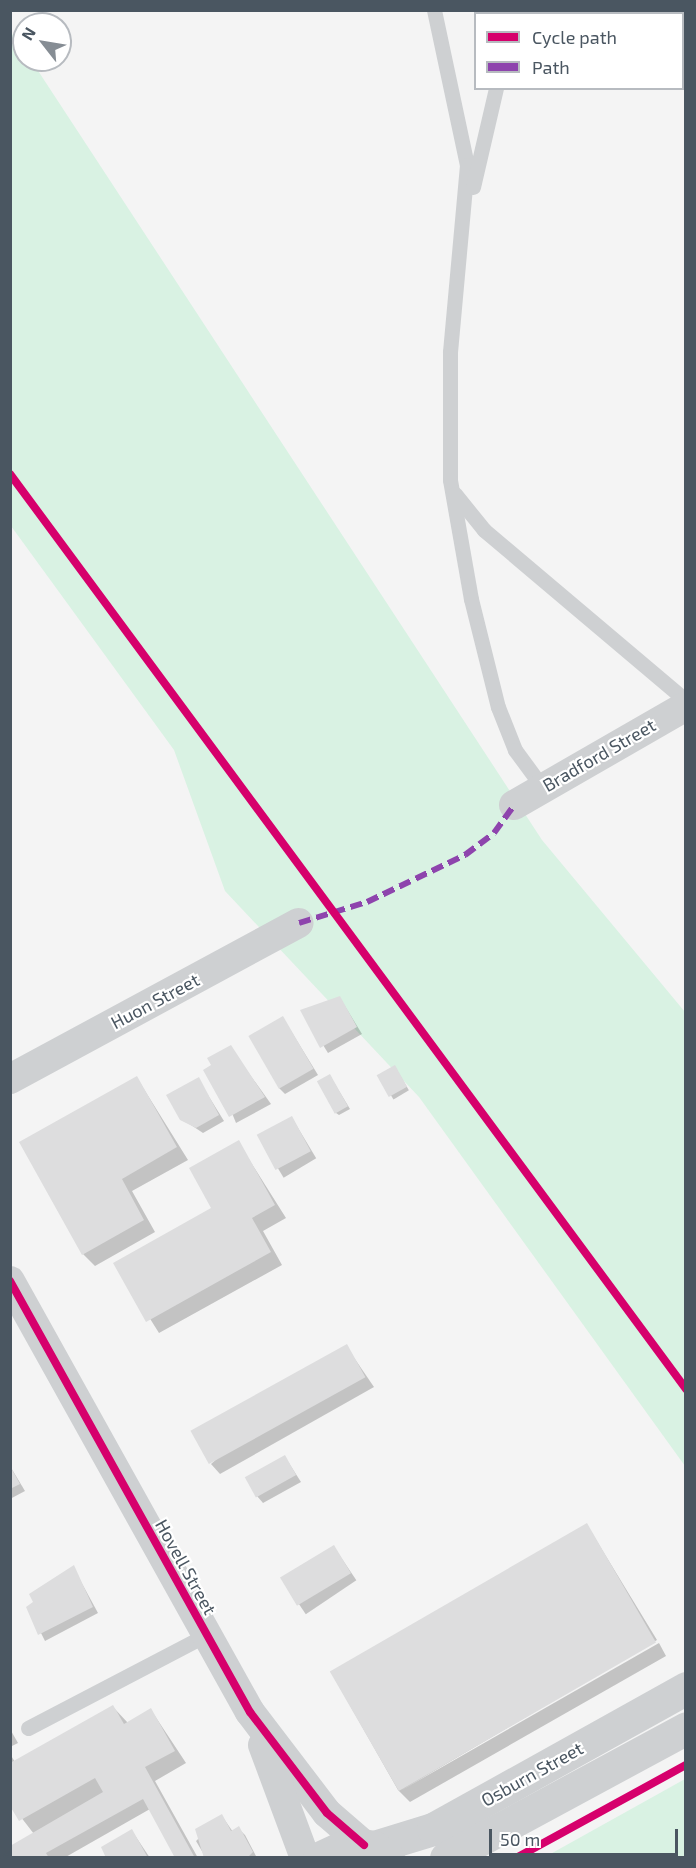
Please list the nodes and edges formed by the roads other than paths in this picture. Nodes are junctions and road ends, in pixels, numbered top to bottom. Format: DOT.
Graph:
graph roads {
  1 [pos="434,10"];
  2 [pos="496,90"];
  3 [pos="466,216"];
  4 [pos="450,480"];
  5 [pos="686,703"];
  6 [pos="543,788"];
  7 [pos="514,805"];
  8 [pos="299,923"];
  9 [pos="10,1079"];
  10 [pos="10,1281"];
  11 [pos="206,1635"];
  12 [pos="686,1688"];
  13 [pos="250,1712"];
  14 [pos="28,1728"];
  15 [pos="686,1728"];
  16 [pos="375,1850"];
  17 [pos="305,1857"];
  18 [pos="319,1857"];
  19 [pos="446,1857"];
  1 -- 3 [label="lane"];
  2 -- 3 [label="lane"];
  3 -- 4 [label="lane"];
  4 -- 5 [label="lane"];
  4 -- 6 [label="lane"];
  5 -- 6 [label="street, Bradford Street"];
  6 -- 7 [label="street, Bradford Street"];
  8 -- 9 [label="street, Huon Street"];
  10 -- 11 [label="street, Hovell Street"];
  11 -- 13 [label="street, Hovell Street"];
  11 -- 14 [label="lane"];
  12 -- 16 [label="street, Osburn Street"];
  13 -- 16 [label="street, Hovell Street"];
  13 -- 17 [label="street, Hovell Street"];
  15 -- 19 [label="street, Osburn Street"];
  16 -- 18 [label="street, Osburn Street"];
}
